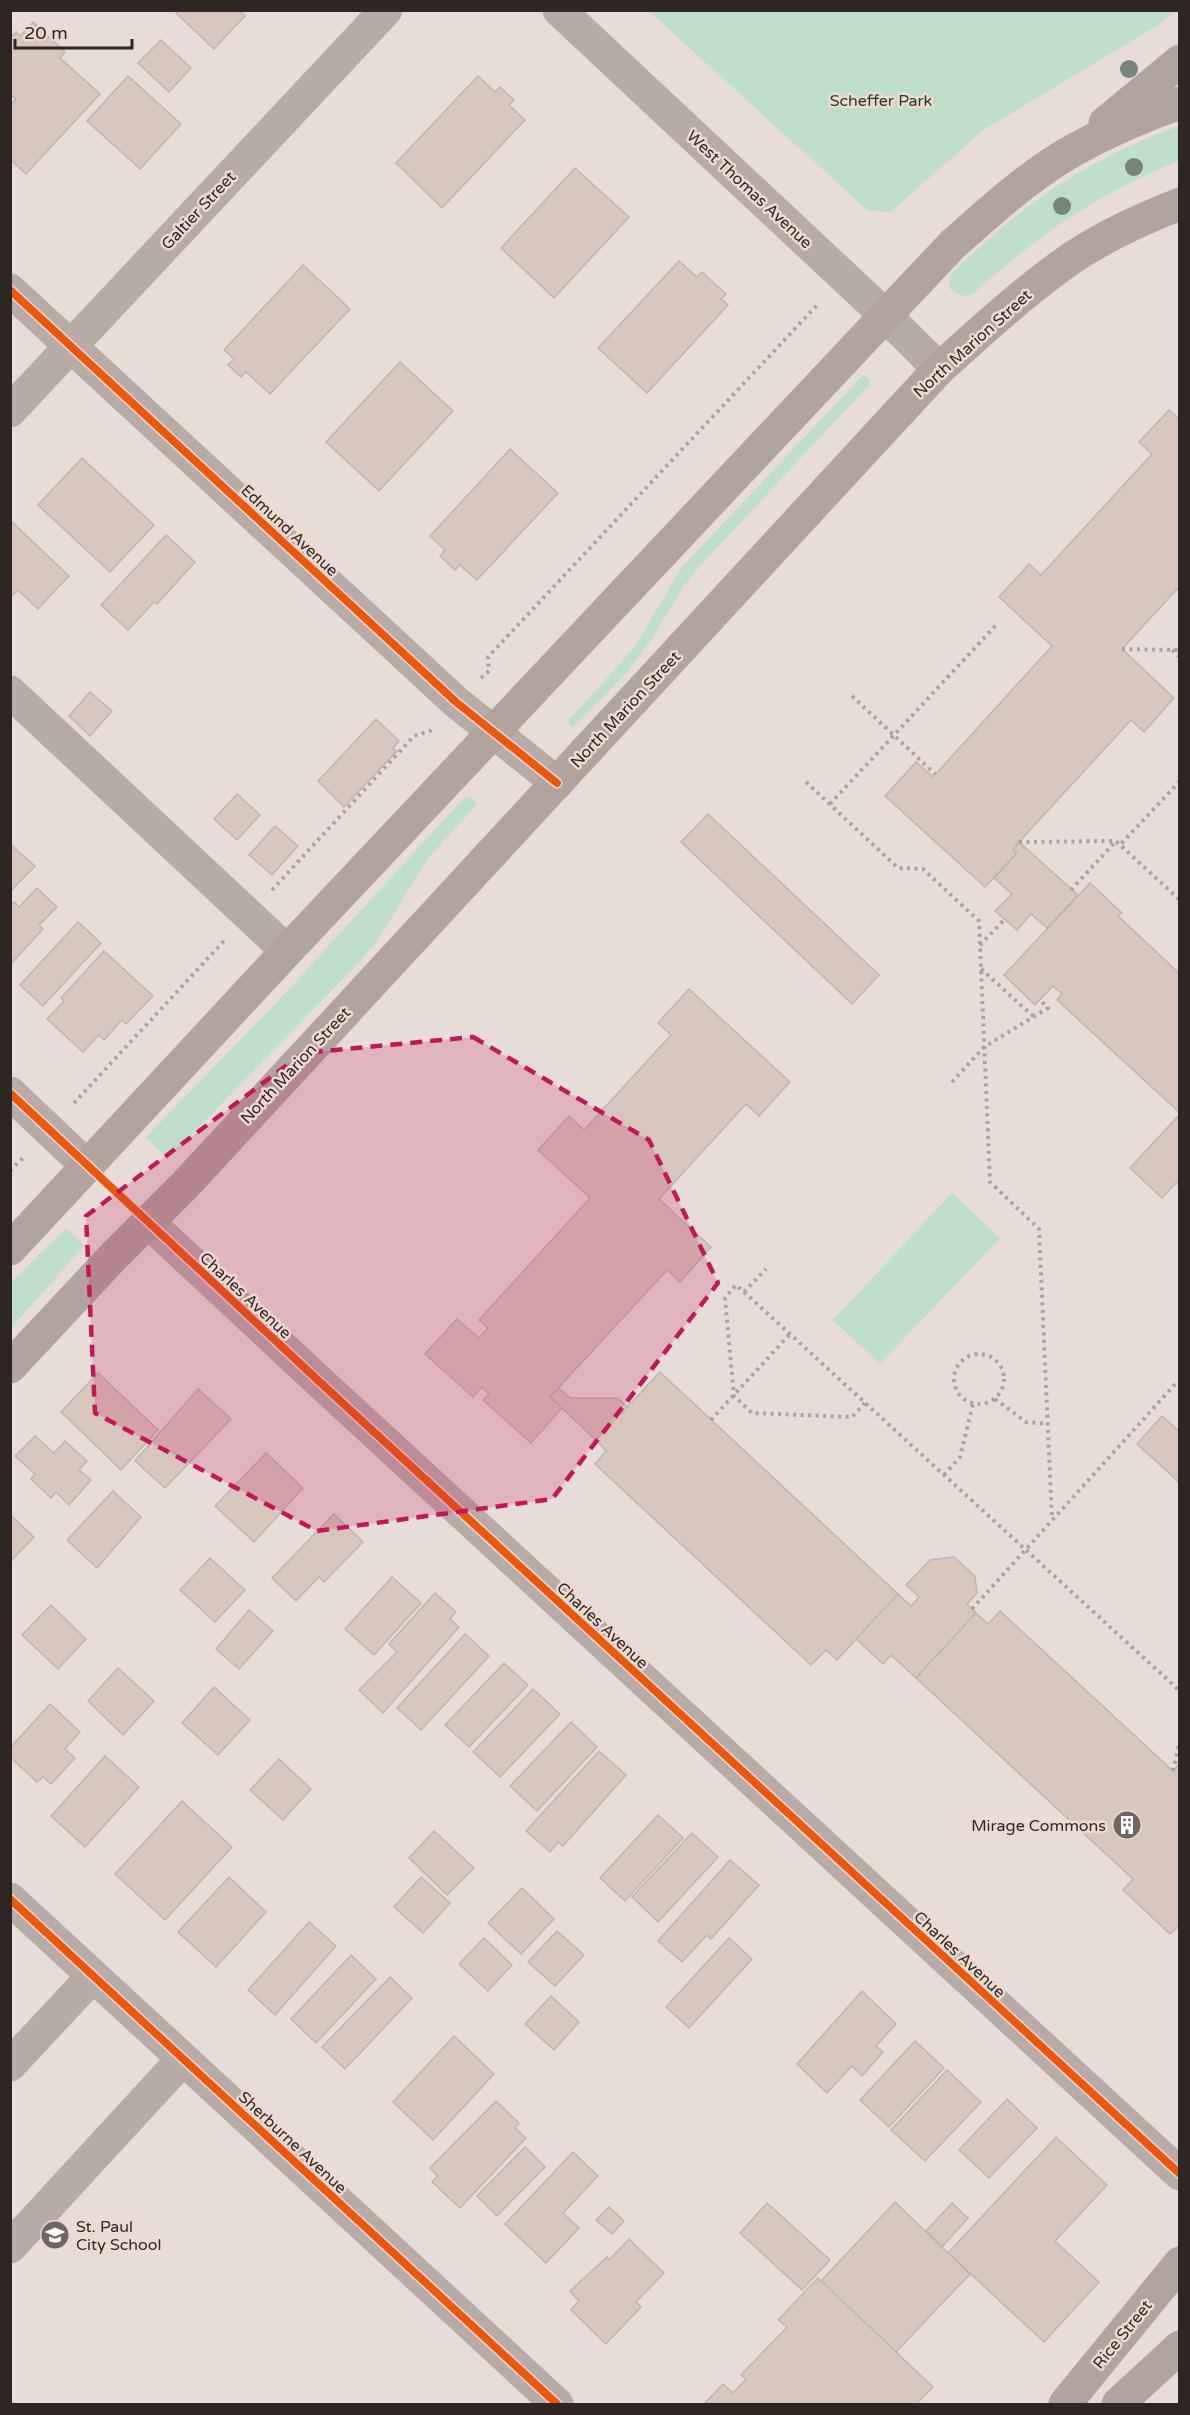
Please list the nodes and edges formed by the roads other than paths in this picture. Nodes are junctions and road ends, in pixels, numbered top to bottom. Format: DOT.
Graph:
graph roads {
  1 [pos="386,10"];
  2 [pos="559,10"];
  3 [pos="1179,61"];
  4 [pos="1179,103"];
  5 [pos="1072,151"];
  6 [pos="1179,204"];
  7 [pos="10,290"];
  8 [pos="886,316"];
  9 [pos="70,346"];
  10 [pos="939,369"];
  11 [pos="10,411"];
  12 [pos="10,692"];
  13 [pos="494,734"];
  14 [pos="557,783"];
  15 [pos="287,951"];
  16 [pos="10,1093"];
  17 [pos="87,1166"];
  18 [pos="147,1221"];
  19 [pos="10,1249"];
  20 [pos="10,1366"];
  21 [pos="10,1899"];
  22 [pos="93,1976"];
  23 [pos="183,2059"];
  24 [pos="10,2065"];
  25 [pos="1179,2174"];
  26 [pos="10,2247"];
  27 [pos="1179,2263"];
  28 [pos="1179,2347"];
  29 [pos="558,2404"];
  30 [pos="1065,2404"];
  31 [pos="1118,2404"];
  1 -- 9 [label="street, Galtier Street"];
  2 -- 8 [label="street, West Thomas Avenue"];
  3 -- 5 [label="main road"];
  4 -- 5 [label="main road"];
  5 -- 8 [label="main road"];
  6 -- 10 [label="main road, North Marion Street"];
  7 -- 9 [label="street, Edmund Avenue"];
  8 -- 10 [label="street, West Thomas Avenue"];
  8 -- 13 [label="main road"];
  9 -- 11 [label="street, Galtier Street"];
  9 -- 13 [label="street, Edmund Avenue"];
  10 -- 14 [label="main road, North Marion Street"];
  12 -- 15 [label="street"];
  13 -- 14 [label="street, Edmund Avenue"];
  13 -- 15 [label="main road"];
  14 -- 18 [label="main road, North Marion Street"];
  15 -- 17 [label="main road"];
  16 -- 17 [label="street"];
  17 -- 19 [label="main road"];
  18 -- 20 [label="main road, North Marion Street"];
  18 -- 25 [label="street, Charles Avenue"];
  21 -- 22 [label="street, Sherburne Avenue"];
  22 -- 23 [label="street, Sherburne Avenue"];
  22 -- 24 [label="street"];
  23 -- 26 [label="street"];
  23 -- 29 [label="street, Sherburne Avenue"];
  27 -- 30 [label="main road, Rice Street"];
  28 -- 31 [label="main road"];
}
